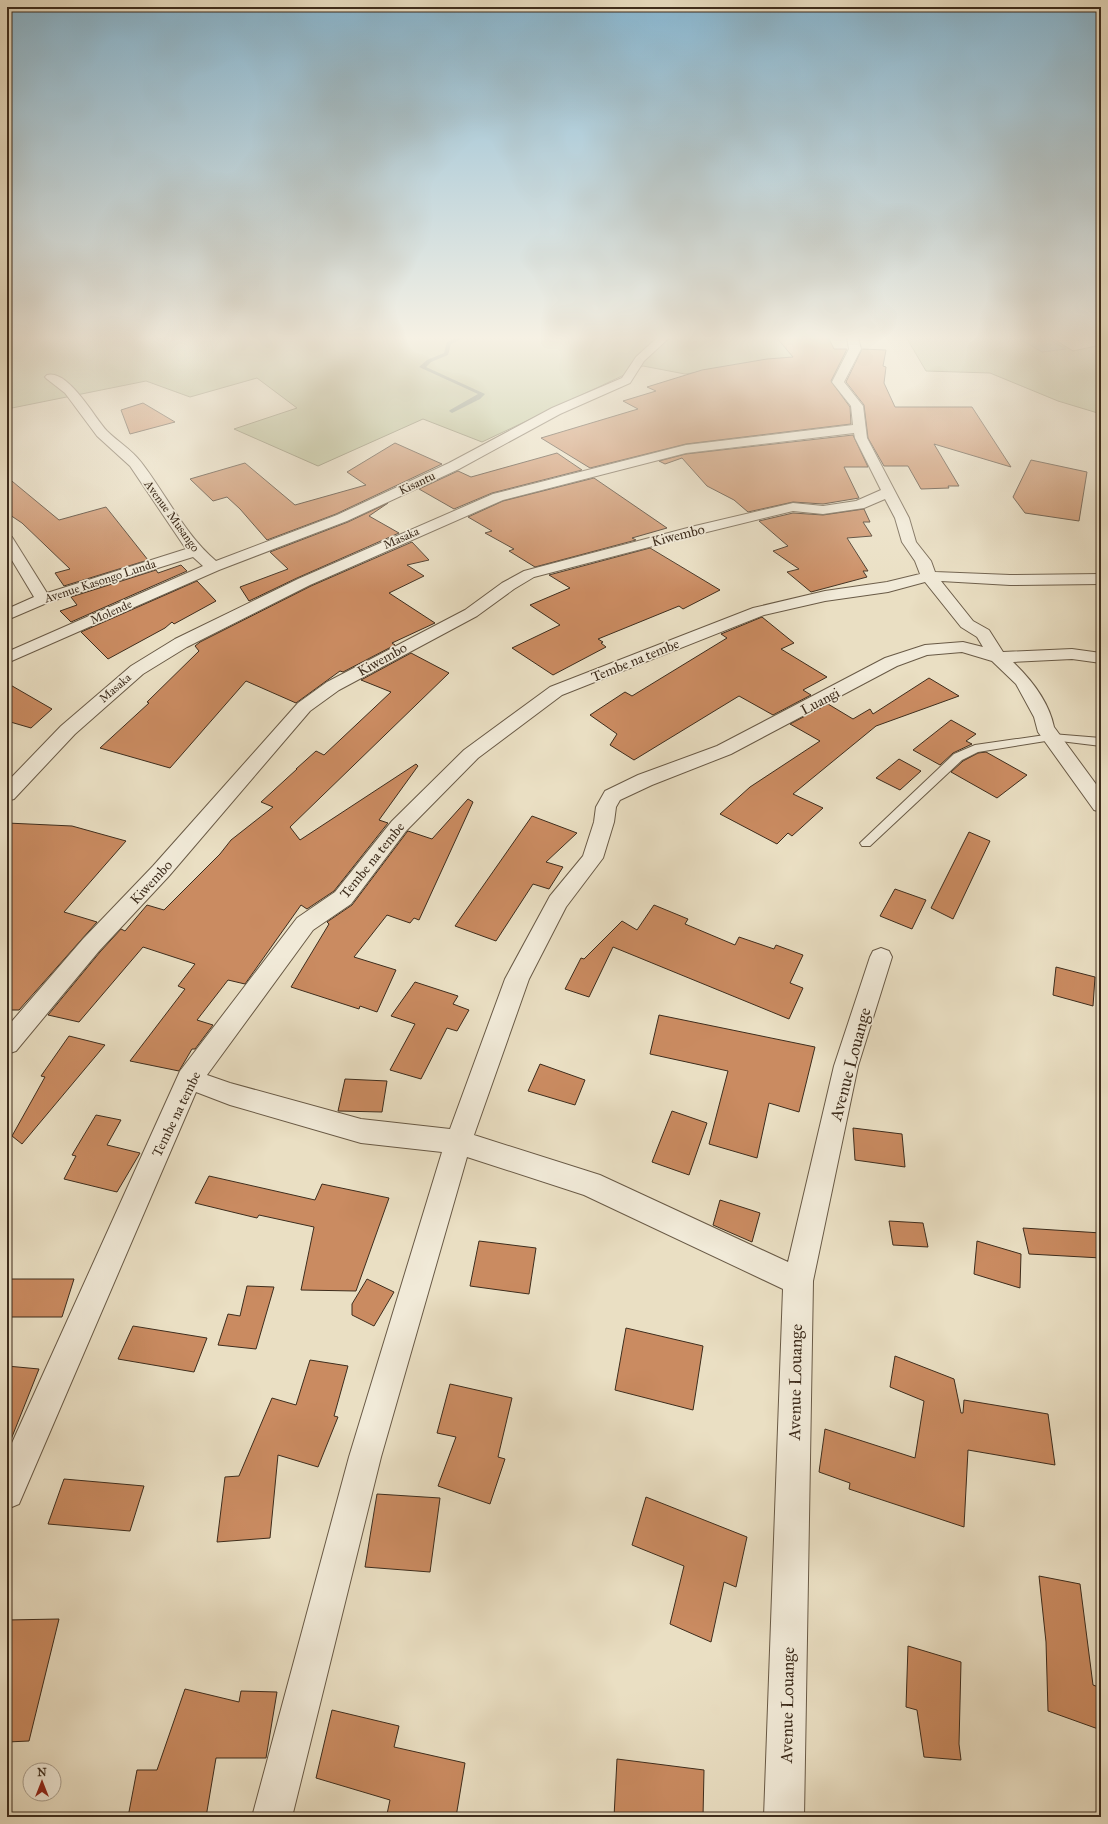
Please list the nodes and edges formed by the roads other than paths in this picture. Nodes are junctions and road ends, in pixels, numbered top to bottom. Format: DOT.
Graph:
graph roads {
  1 [pos="94,422"];
  2 [pos="535,422"];
  3 [pos="860,422"];
  4 [pos="861,428"];
  5 [pos="888,492"];
  6 [pos="7,540"];
  7 [pos="195,551"];
  8 [pos="214,567"];
  9 [pos="929,576"];
  10 [pos="1101,579"];
  11 [pos="43,599"];
  12 [pos="7,615"];
  13 [pos="998,657"];
  14 [pos="7,658"];
  15 [pos="1101,658"];
  16 [pos="1052,737"];
  17 [pos="1101,742"];
  18 [pos="7,794"];
  19 [pos="1101,805"];
  20 [pos="866,843"];
  21 [pos="881,957"];
  22 [pos="7,1044"];
  23 [pos="189,1079"];
  24 [pos="458,1142"];
  25 [pos="798,1281"];
  26 [pos="7,1492"];
  27 [pos="272,1817"];
  28 [pos="784,1817"];
  1 -- 7 [label="street, Avenue Musango"];
  2 -- 8 [label="street, Kisantu"];
  3 -- 4 [label="street"];
  4 -- 5 [label="street"];
  4 -- 18 [label="street, Masaka"];
  5 -- 9 [label="street"];
  5 -- 22 [label="street, Kiwembo"];
  6 -- 11 [label="street"];
  7 -- 8 [label="street, Avenue Musango"];
  7 -- 11 [label="street, Avenue Kasongo Lunda"];
  8 -- 14 [label="street, Molende"];
  9 -- 10 [label="street, Tembe na tembe"];
  9 -- 13 [label="street"];
  9 -- 23 [label="street, Tembe na tembe"];
  11 -- 12 [label="street, Avenue Kasongo Lunda"];
  13 -- 15 [label="street, Luangi"];
  13 -- 16 [label="street"];
  13 -- 24 [label="street, Luangi"];
  16 -- 17 [label="lane"];
  16 -- 19 [label="street"];
  16 -- 20 [label="lane"];
  21 -- 25 [label="street, Avenue Louange"];
  23 -- 24 [label="street"];
  23 -- 26 [label="street, Tembe na tembe"];
  24 -- 25 [label="street"];
  24 -- 27 [label="street"];
  25 -- 28 [label="street, Avenue Louange"];
}
